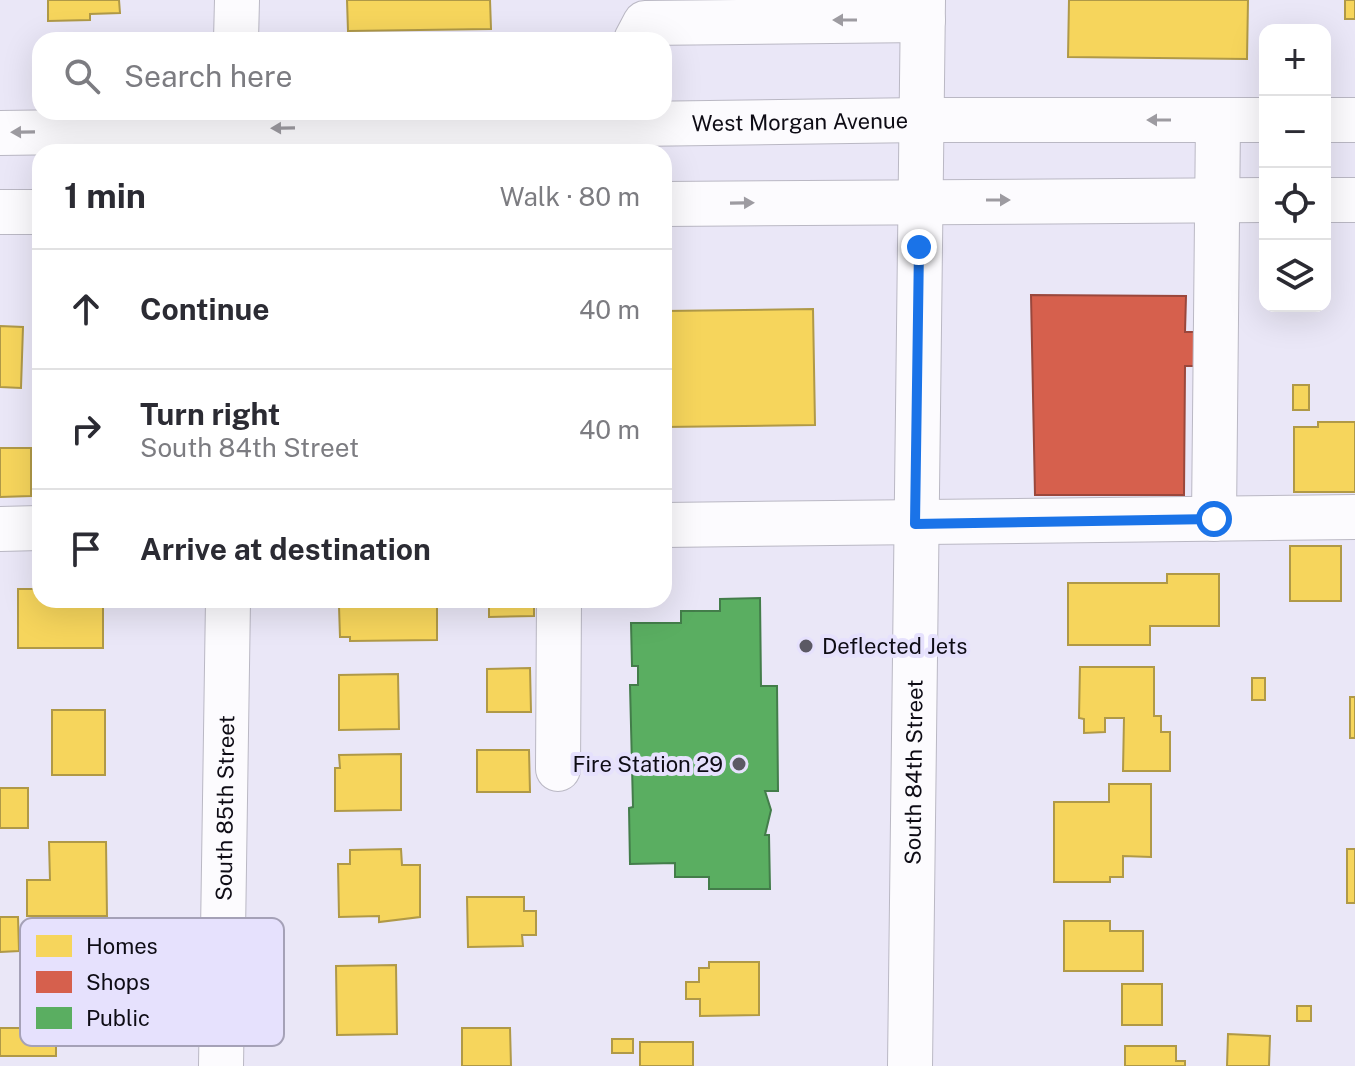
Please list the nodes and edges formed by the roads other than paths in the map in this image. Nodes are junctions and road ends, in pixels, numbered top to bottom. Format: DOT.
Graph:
graph roads {
  1 [pos="237,0"];
  2 [pos="923,10"];
  3 [pos="236,32"];
  4 [pos="640,32"];
  5 [pos="921,120"];
  6 [pos="1218,120"];
  7 [pos="1259,120"];
  8 [pos="1331,120"];
  9 [pos="1355,120"];
  10 [pos="601,129"];
  11 [pos="235,131"];
  12 [pos="0,133"];
  13 [pos="920,200"];
  14 [pos="1217,200"];
  15 [pos="1259,200"];
  16 [pos="1331,200"];
  17 [pos="1355,200"];
  18 [pos="672,204"];
  19 [pos="0,212"];
  20 [pos="32,212"];
  21 [pos="1355,517"];
  22 [pos="1214,519"];
  23 [pos="915,524"];
  24 [pos="672,525"];
  25 [pos="32,528"];
  26 [pos="0,529"];
  27 [pos="228,608"];
  28 [pos="559,608"];
  29 [pos="558,769"];
  30 [pos="223,918"];
  31 [pos="221,1046"];
  32 [pos="221,1066"];
  33 [pos="910,1066"];
  1 -- 3 [label="street"];
  2 -- 4 [label="street, one-way"];
  2 -- 5 [label="street, South 84th Street"];
  6 -- 5 [label="street, West Morgan Avenue, one-way"];
  5 -- 10 [label="street, West Morgan Avenue"];
  5 -- 13 [label="street, South 84th Street"];
  6 -- 7 [label="street, West Morgan Avenue"];
  6 -- 14 [label="street"];
  8 -- 9 [label="street"];
  10 -- 11 [label="street, West Morgan Avenue, one-way"];
  11 -- 12 [label="street, West Morgan Avenue, one-way"];
  13 -- 14 [label="street, one-way"];
  18 -- 13 [label="street, one-way"];
  13 -- 23 [label="street, South 84th Street"];
  14 -- 15 [label="street"];
  14 -- 22 [label="street"];
  16 -- 17 [label="street"];
  19 -- 20 [label="street"];
  21 -- 22 [label="street"];
  22 -- 23 [label="street"];
  23 -- 24 [label="street"];
  23 -- 33 [label="street, South 84th Street"];
  25 -- 26 [label="street"];
  27 -- 30 [label="street, South 85th Street"];
  28 -- 29 [label="street"];
  31 -- 32 [label="street, South 85th Street"];
}
